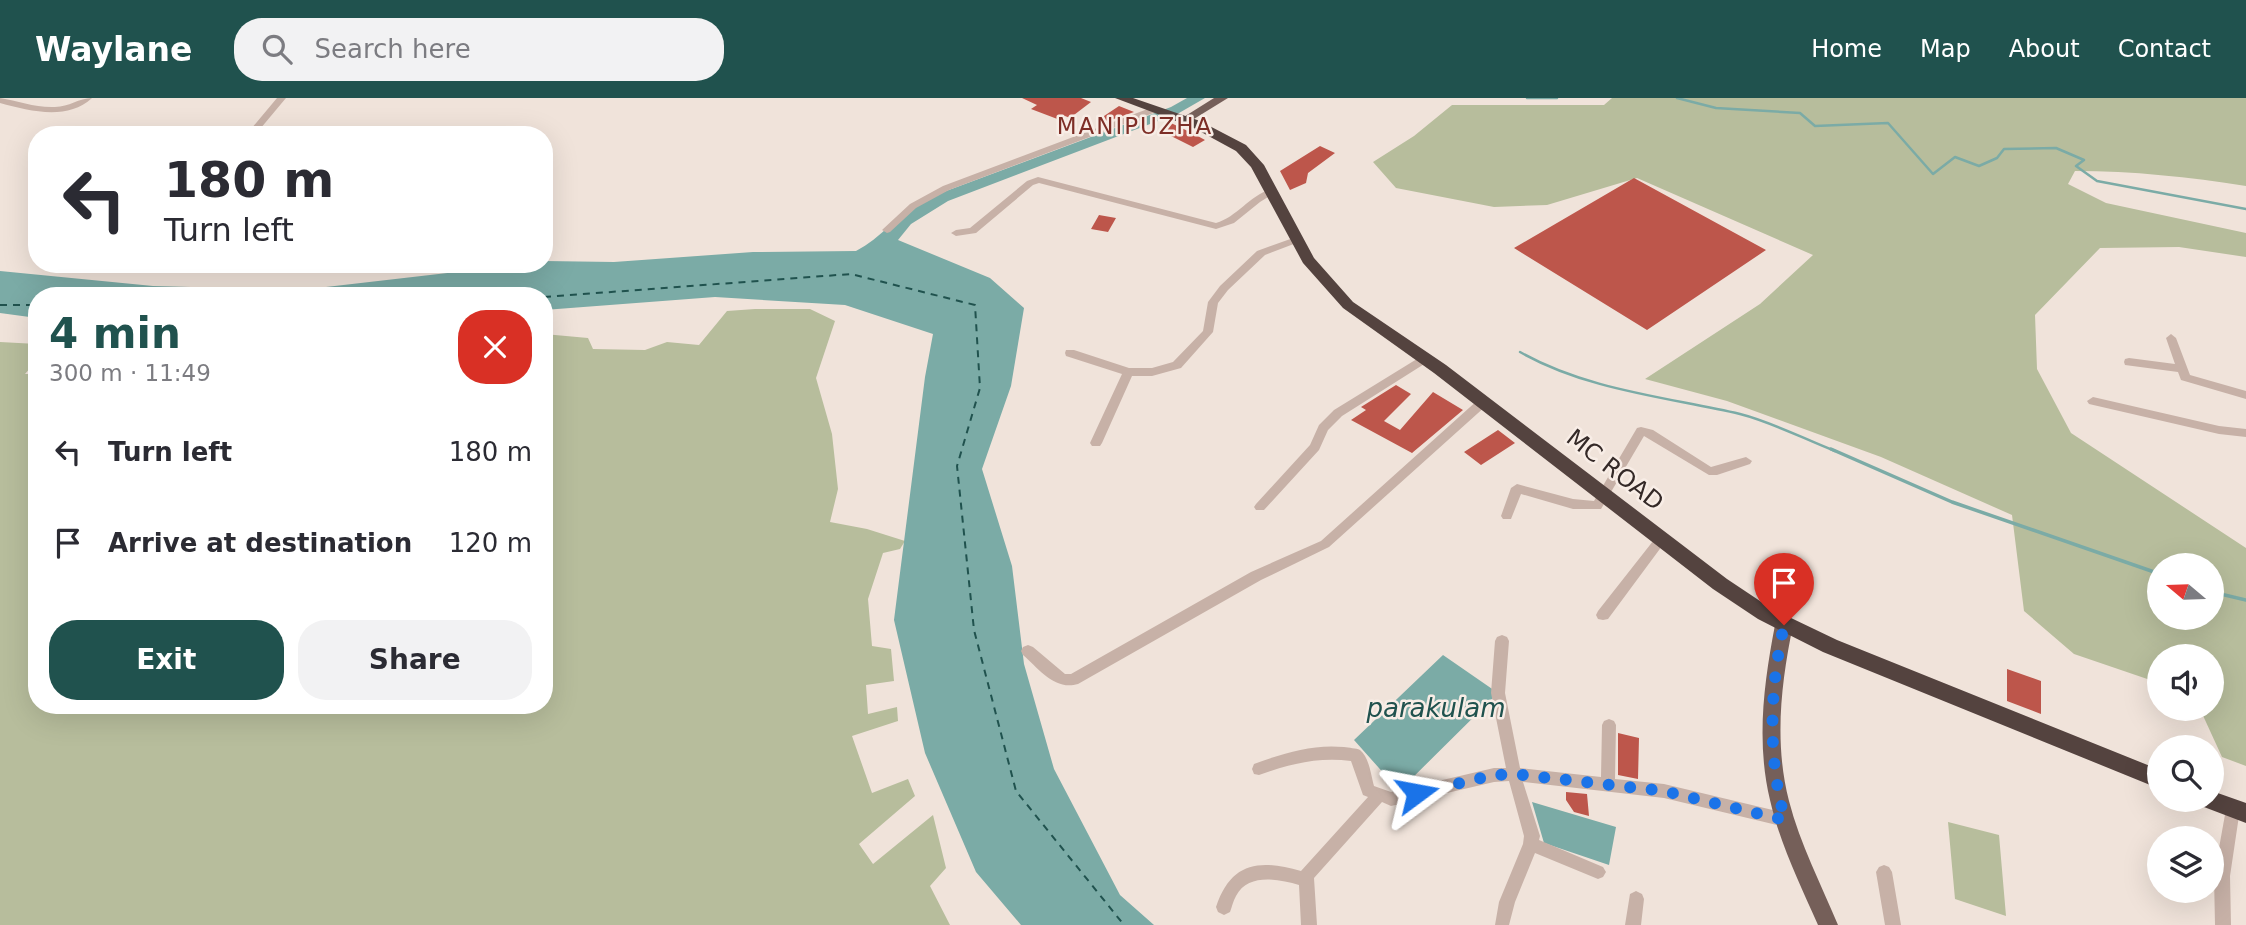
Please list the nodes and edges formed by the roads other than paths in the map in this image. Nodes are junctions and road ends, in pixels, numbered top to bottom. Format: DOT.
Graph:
graph roads {
  1 [pos="88,98"];
  2 [pos="282,98"];
  3 [pos="1121,98"];
  4 [pos="1222,98"];
  5 [pos="0,100"];
  6 [pos="1158,112"];
  7 [pos="1185,120"];
  8 [pos="258,126"];
  9 [pos="1271,192"];
  10 [pos="887,230"];
  11 [pos="956,233"];
  12 [pos="1296,240"];
  13 [pos="2171,338"];
  14 [pos="1070,353"];
  15 [pos="1425,358"];
  16 [pos="2129,362"];
  17 [pos="2181,369"];
  18 [pos="1128,372"];
  19 [pos="2246,395"];
  20 [pos="2093,401"];
  21 [pos="1483,402"];
  22 [pos="2246,433"];
  23 [pos="1096,443"];
  24 [pos="1746,461"];
  25 [pos="1604,493"];
  26 [pos="1260,508"];
  27 [pos="1507,516"];
  28 [pos="1661,539"];
  29 [pos="1603,615"];
  30 [pos="1784,625"];
  31 [pos="1502,641"];
  32 [pos="1028,651"];
  33 [pos="1609,724"];
  34 [pos="1259,769"];
  35 [pos="1514,774"];
  36 [pos="2147,775"];
  37 [pos="1608,784"];
  38 [pos="1378,796"];
  39 [pos="2240,811"];
  40 [pos="1785,820"];
  41 [pos="1531,844"];
  42 [pos="1598,872"];
  43 [pos="1884,872"];
  44 [pos="1306,880"];
  45 [pos="1636,900"];
  46 [pos="1224,907"];
  47 [pos="1502,923"];
  48 [pos="1309,925"];
  49 [pos="1633,925"];
  50 [pos="1828,925"];
  51 [pos="1892,925"];
  52 [pos="2223,925"];
  1 -- 5 [label="street"];
  2 -- 8 [label="street"];
  3 -- 6 [label="highway, MC ROAD"];
  4 -- 7 [label="main road"];
  6 -- 7 [label="highway, MC ROAD"];
  6 -- 10 [label="street"];
  7 -- 9 [label="highway, MC ROAD"];
  9 -- 11 [label="street"];
  9 -- 12 [label="highway, MC ROAD"];
  12 -- 15 [label="highway, MC ROAD"];
  12 -- 18 [label="street"];
  13 -- 17 [label="street"];
  14 -- 18 [label="street"];
  15 -- 21 [label="highway, MC ROAD"];
  15 -- 26 [label="street"];
  16 -- 17 [label="street"];
  17 -- 19 [label="street"];
  18 -- 23 [label="street"];
  20 -- 22 [label="street"];
  21 -- 25 [label="highway, MC ROAD"];
  21 -- 32 [label="street"];
  24 -- 25 [label="street"];
  25 -- 27 [label="street"];
  25 -- 28 [label="highway, MC ROAD"];
  28 -- 29 [label="street"];
  28 -- 30 [label="highway, MC ROAD"];
  30 -- 36 [label="highway, MC ROAD"];
  30 -- 40 [label="main road"];
  31 -- 35 [label="street"];
  33 -- 37 [label="street"];
  34 -- 38 [label="street"];
  35 -- 37 [label="street"];
  35 -- 38 [label="street"];
  35 -- 41 [label="street"];
  37 -- 40 [label="street"];
  38 -- 44 [label="street"];
  39 -- 52 [label="street"];
  40 -- 50 [label="main road"];
  41 -- 42 [label="street"];
  41 -- 47 [label="street"];
  43 -- 51 [label="street"];
  44 -- 46 [label="street"];
  44 -- 48 [label="street"];
  45 -- 49 [label="street"];
}
